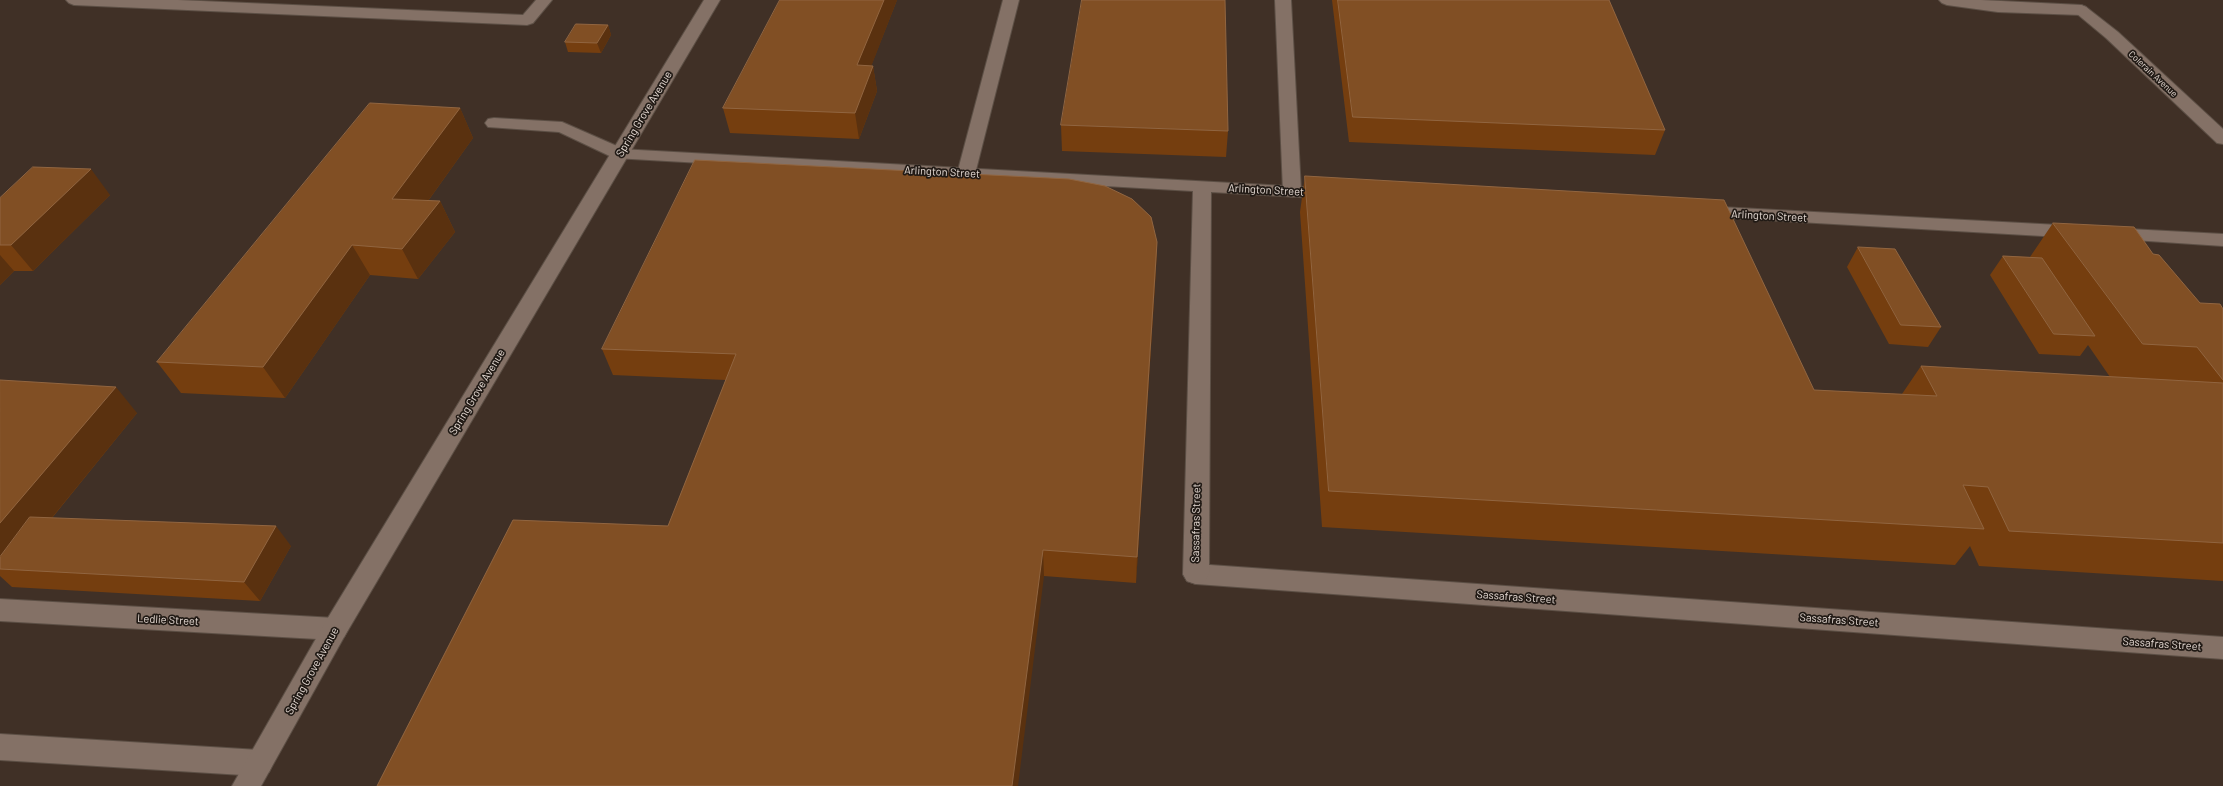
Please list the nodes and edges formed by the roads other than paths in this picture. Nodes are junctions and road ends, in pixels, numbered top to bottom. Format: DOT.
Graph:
graph roads {
  1 [pos="74,0"];
  2 [pos="544,0"];
  3 [pos="712,0"];
  4 [pos="1011,0"];
  5 [pos="1283,0"];
  6 [pos="1947,0"];
  7 [pos="494,123"];
  8 [pos="2223,139"];
  9 [pos="620,154"];
  10 [pos="966,174"];
  11 [pos="1202,186"];
  12 [pos="1292,191"];
  13 [pos="1348,194"];
  14 [pos="1682,211"];
  15 [pos="2223,240"];
  16 [pos="0,610"];
  17 [pos="335,629"];
  18 [pos="2223,648"];
  19 [pos="0,747"];
  20 [pos="259,763"];
  21 [pos="246,786"];
  1 -- 2 [label="street"];
  3 -- 9 [label="street, Spring Grove Avenue"];
  4 -- 10 [label="street"];
  5 -- 12 [label="street"];
  6 -- 8 [label="street, Colerain Avenue"];
  7 -- 9 [label="street"];
  9 -- 10 [label="street, Arlington Street"];
  9 -- 17 [label="street, Spring Grove Avenue"];
  10 -- 11 [label="street, Arlington Street"];
  11 -- 12 [label="street, Arlington Street"];
  11 -- 18 [label="street, Sassafras Street"];
  12 -- 13 [label="street, Arlington Street"];
  14 -- 15 [label="street, Arlington Street"];
  16 -- 17 [label="street, Ledlie Street"];
  17 -- 20 [label="street, Spring Grove Avenue"];
  19 -- 20 [label="street"];
  20 -- 21 [label="street, Spring Grove Avenue"];
}
